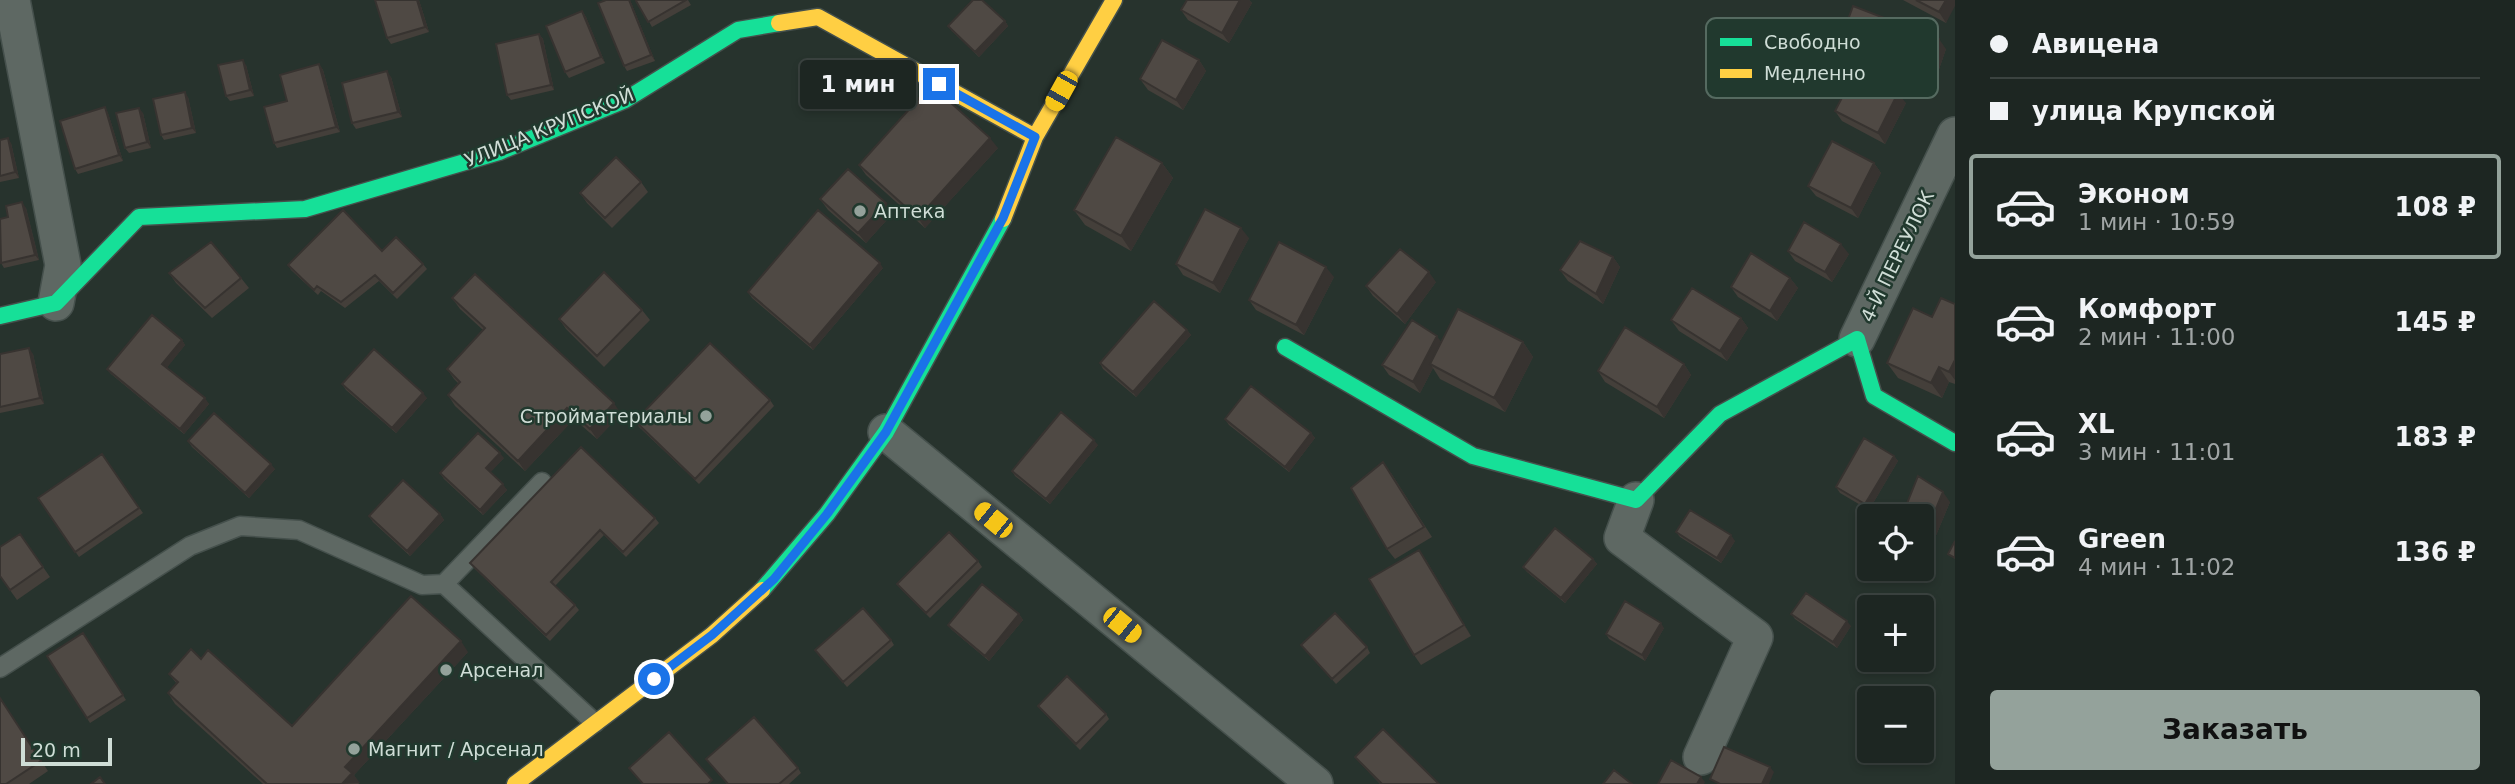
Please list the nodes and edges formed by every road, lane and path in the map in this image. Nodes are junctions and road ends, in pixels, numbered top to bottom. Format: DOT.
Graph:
graph roads {
  1 [pos="12,0"];
  2 [pos="1114,0"];
  3 [pos="1955,135"];
  4 [pos="1035,137"];
  5 [pos="56,303"];
  6 [pos="0,316"];
  7 [pos="1857,339"];
  8 [pos="1285,347"];
  9 [pos="886,432"];
  10 [pos="1955,443"];
  11 [pos="542,482"];
  12 [pos="1636,500"];
  13 [pos="444,584"];
  14 [pos="0,668"];
  15 [pos="595,723"];
  16 [pos="1701,757"];
  17 [pos="518,783"];
  18 [pos="1315,784"];
  1 -- 5 [label="street"];
  2 -- 4 [label="street"];
  3 -- 7 [label="street, 4-Й ПЕРЕУЛОК"];
  4 -- 5 [label="street, УЛИЦА КРУПСКОЙ"];
  4 -- 9 [label="street"];
  5 -- 6 [label="street"];
  7 -- 10 [label="street"];
  7 -- 12 [label="street"];
  8 -- 12 [label="street"];
  9 -- 15 [label="street"];
  9 -- 18 [label="street"];
  11 -- 13 [label="lane"];
  12 -- 16 [label="street"];
  13 -- 14 [label="lane"];
  13 -- 15 [label="lane"];
  15 -- 17 [label="street"];
}
